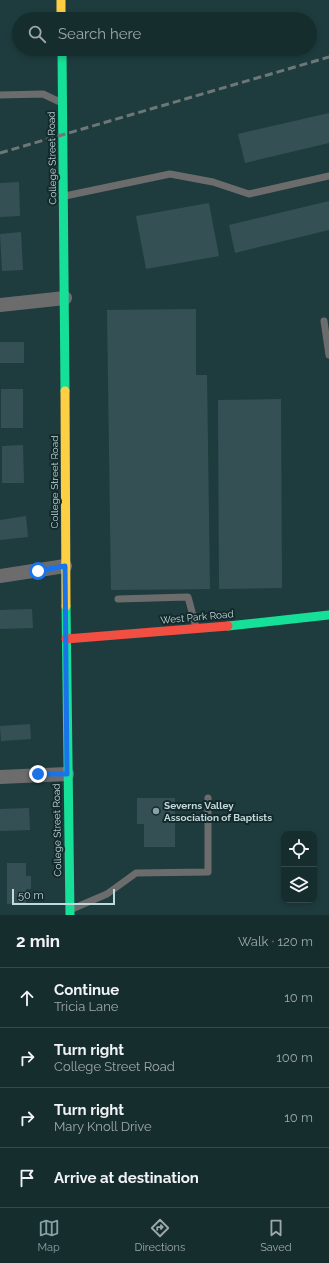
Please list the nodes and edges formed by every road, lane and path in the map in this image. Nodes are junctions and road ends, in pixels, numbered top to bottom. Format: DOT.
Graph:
graph roads {
  1 [pos="61,0"];
  2 [pos="62,12"];
  3 [pos="62,56"];
  4 [pos="0,95"];
  5 [pos="62,102"];
  6 [pos="329,176"];
  7 [pos="63,196"];
  8 [pos="65,298"];
  9 [pos="0,305"];
  10 [pos="324,321"];
  11 [pos="329,355"];
  12 [pos="65,566"];
  13 [pos="0,576"];
  14 [pos="118,599"];
  15 [pos="329,615"];
  16 [pos="196,629"];
  17 [pos="66,639"];
  18 [pos="67,774"];
  19 [pos="0,776"];
  20 [pos="208,798"];
  21 [pos="70,912"];
  1 -- 2 [label="street"];
  3 -- 5 [label="street, College Street Road"];
  4 -- 5 [label="lane"];
  5 -- 7 [label="street, College Street Road"];
  6 -- 7 [label="lane"];
  7 -- 8 [label="street, College Street Road"];
  8 -- 9 [label="street"];
  8 -- 12 [label="street, College Street Road"];
  10 -- 11 [label="lane"];
  12 -- 13 [label="street"];
  12 -- 17 [label="street, College Street Road"];
  14 -- 16 [label="lane"];
  15 -- 16 [label="street, West Park Road"];
  16 -- 17 [label="street, West Park Road"];
  17 -- 18 [label="street, College Street Road"];
  18 -- 19 [label="street"];
  18 -- 21 [label="street, College Street Road"];
  20 -- 21 [label="lane"];
}
